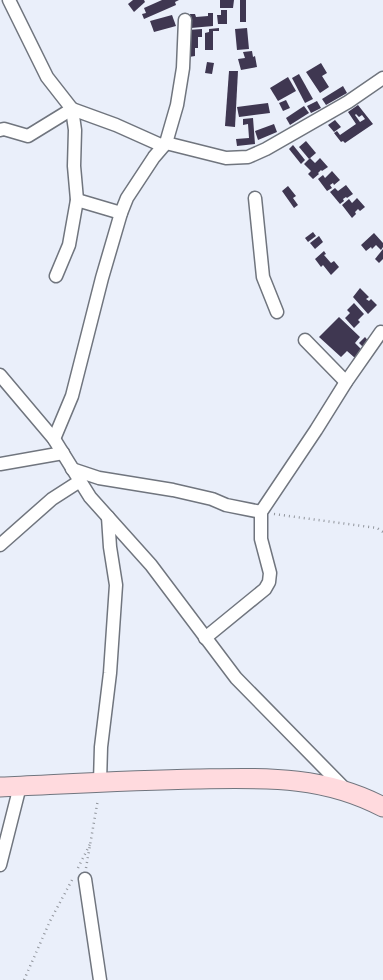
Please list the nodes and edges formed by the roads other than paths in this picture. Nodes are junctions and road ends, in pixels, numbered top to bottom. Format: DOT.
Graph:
graph roads {
  1 [pos="9,0"];
  2 [pos="185,20"];
  3 [pos="383,78"];
  4 [pos="72,109"];
  5 [pos="0,130"];
  6 [pos="164,144"];
  7 [pos="255,198"];
  8 [pos="76,200"];
  9 [pos="122,213"];
  10 [pos="56,276"];
  11 [pos="277,312"];
  12 [pos="381,332"];
  13 [pos="305,340"];
  14 [pos="0,375"];
  15 [pos="346,382"];
  16 [pos="54,439"];
  17 [pos="63,453"];
  18 [pos="0,464"];
  19 [pos="72,469"];
  20 [pos="80,481"];
  21 [pos="261,512"];
  22 [pos="108,517"];
  23 [pos="0,545"];
  24 [pos="205,638"];
  25 [pos="100,782"];
  26 [pos="20,786"];
  27 [pos="0,787"];
  28 [pos="348,792"];
  29 [pos="383,807"];
  30 [pos="0,865"];
  31 [pos="78,876"];
  32 [pos="100,980"];
  1 -- 4 [label="street"];
  2 -- 6 [label="street"];
  3 -- 6 [label="street"];
  4 -- 5 [label="street"];
  4 -- 6 [label="street"];
  4 -- 8 [label="street"];
  6 -- 9 [label="street"];
  7 -- 11 [label="street"];
  8 -- 9 [label="street"];
  8 -- 10 [label="street"];
  9 -- 16 [label="street"];
  12 -- 15 [label="street"];
  13 -- 15 [label="street"];
  14 -- 16 [label="street"];
  15 -- 21 [label="street"];
  16 -- 17 [label="street"];
  17 -- 18 [label="street"];
  17 -- 19 [label="street"];
  19 -- 20 [label="street"];
  19 -- 21 [label="street"];
  20 -- 22 [label="street"];
  20 -- 23 [label="street"];
  21 -- 24 [label="street"];
  22 -- 24 [label="street"];
  22 -- 25 [label="street"];
  24 -- 28 [label="street"];
  25 -- 26 [label="main road"];
  25 -- 28 [label="main road"];
  26 -- 27 [label="main road"];
  26 -- 30 [label="street"];
  28 -- 29 [label="main road"];
  31 -- 32 [label="street"];
}
